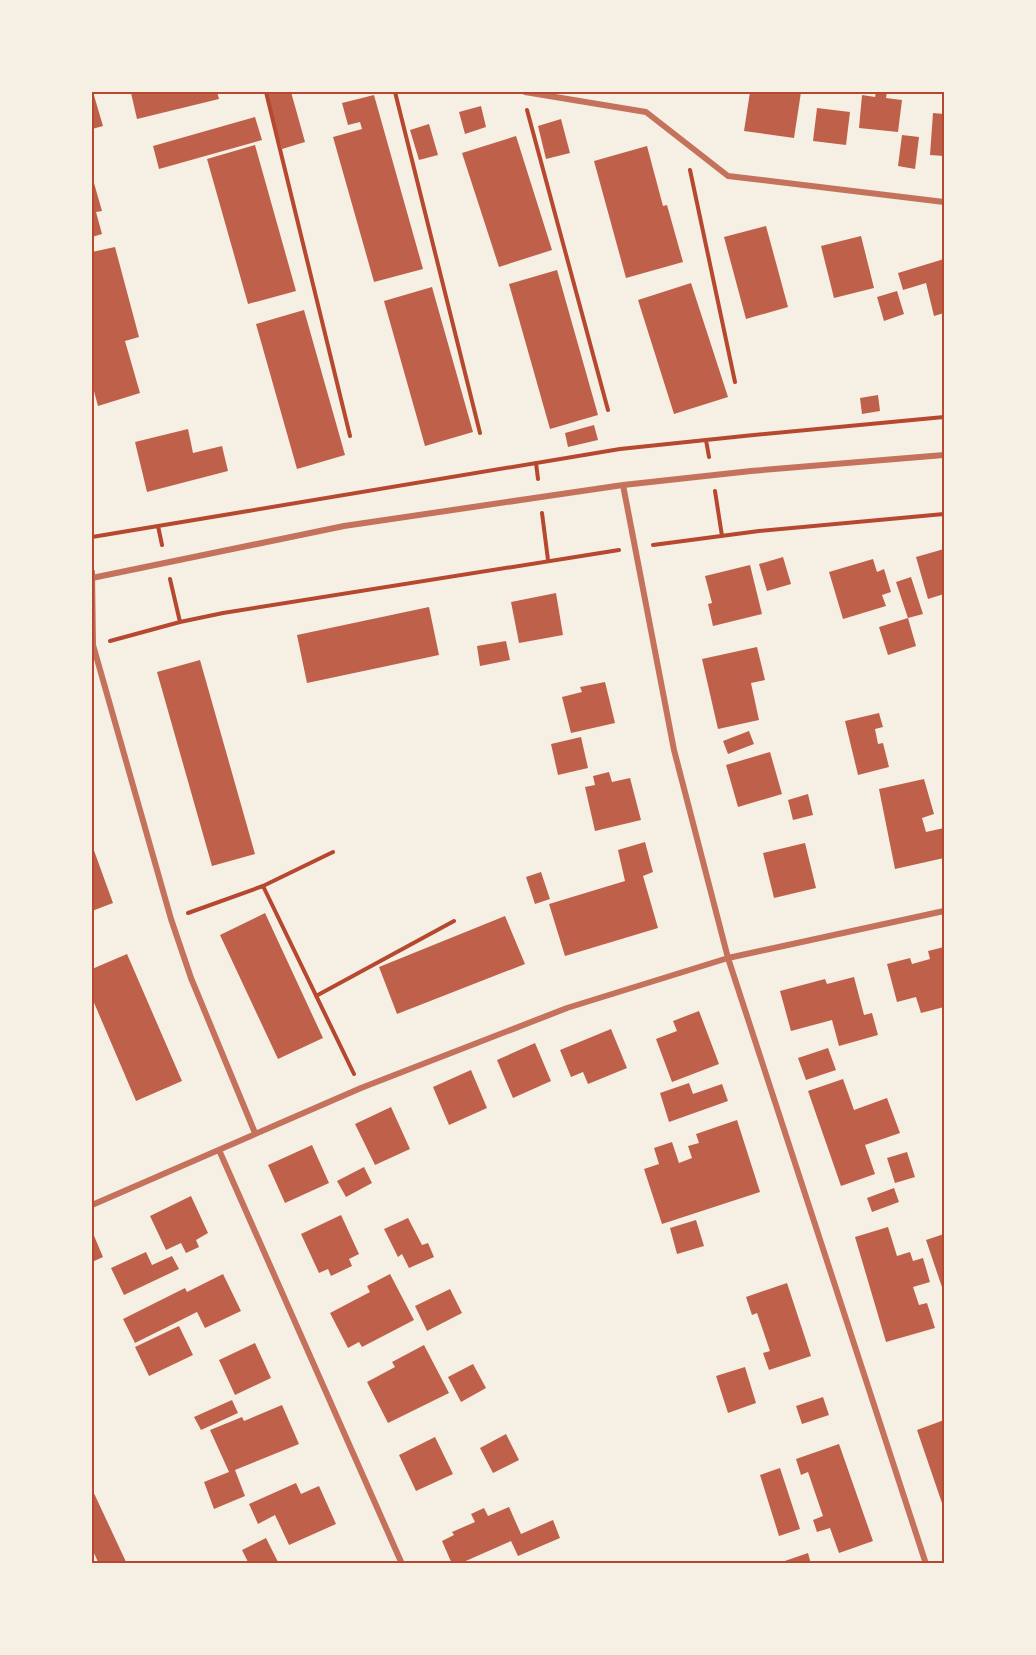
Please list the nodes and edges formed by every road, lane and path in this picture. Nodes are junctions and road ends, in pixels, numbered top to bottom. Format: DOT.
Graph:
graph roads {
  1 [pos="266,92"];
  2 [pos="395,92"];
  3 [pos="525,92"];
  4 [pos="525,103"];
  5 [pos="684,140"];
  6 [pos="945,202"];
  7 [pos="735,382"];
  8 [pos="608,410"];
  9 [pos="945,417"];
  10 [pos="480,433"];
  11 [pos="350,436"];
  12 [pos="945,455"];
  13 [pos="623,485"];
  14 [pos="945,514"];
  15 [pos="92,537"];
  16 [pos="634,548"];
  17 [pos="92,572"];
  18 [pos="92,578"];
  19 [pos="93,645"];
  20 [pos="333,852"];
  21 [pos="263,886"];
  22 [pos="945,910"];
  23 [pos="171,919"];
  24 [pos="454,921"];
  25 [pos="728,958"];
  26 [pos="316,996"];
  27 [pos="361,1088"];
  28 [pos="255,1133"];
  29 [pos="219,1150"];
  30 [pos="92,1205"];
  31 [pos="402,1563"];
  32 [pos="926,1563"];
  1 -- 11 [label="path"];
  2 -- 10 [label="path"];
  3 -- 5 [label="street"];
  4 -- 8 [label="path"];
  5 -- 6 [label="street"];
  5 -- 7 [label="path"];
  9 -- 15 [label="path"];
  12 -- 13 [label="street"];
  13 -- 16 [label="street"];
  13 -- 18 [label="street"];
  14 -- 16 [label="path"];
  16 -- 19 [label="path"];
  16 -- 25 [label="street"];
  17 -- 18 [label="street"];
  18 -- 19 [label="street"];
  19 -- 23 [label="street"];
  20 -- 21 [label="path"];
  21 -- 23 [label="path"];
  21 -- 26 [label="path"];
  22 -- 25 [label="street"];
  23 -- 28 [label="street"];
  24 -- 26 [label="path"];
  25 -- 27 [label="street"];
  25 -- 32 [label="street"];
  26 -- 27 [label="path"];
  27 -- 28 [label="street"];
  28 -- 29 [label="street"];
  29 -- 30 [label="street"];
  29 -- 31 [label="street"];
}
